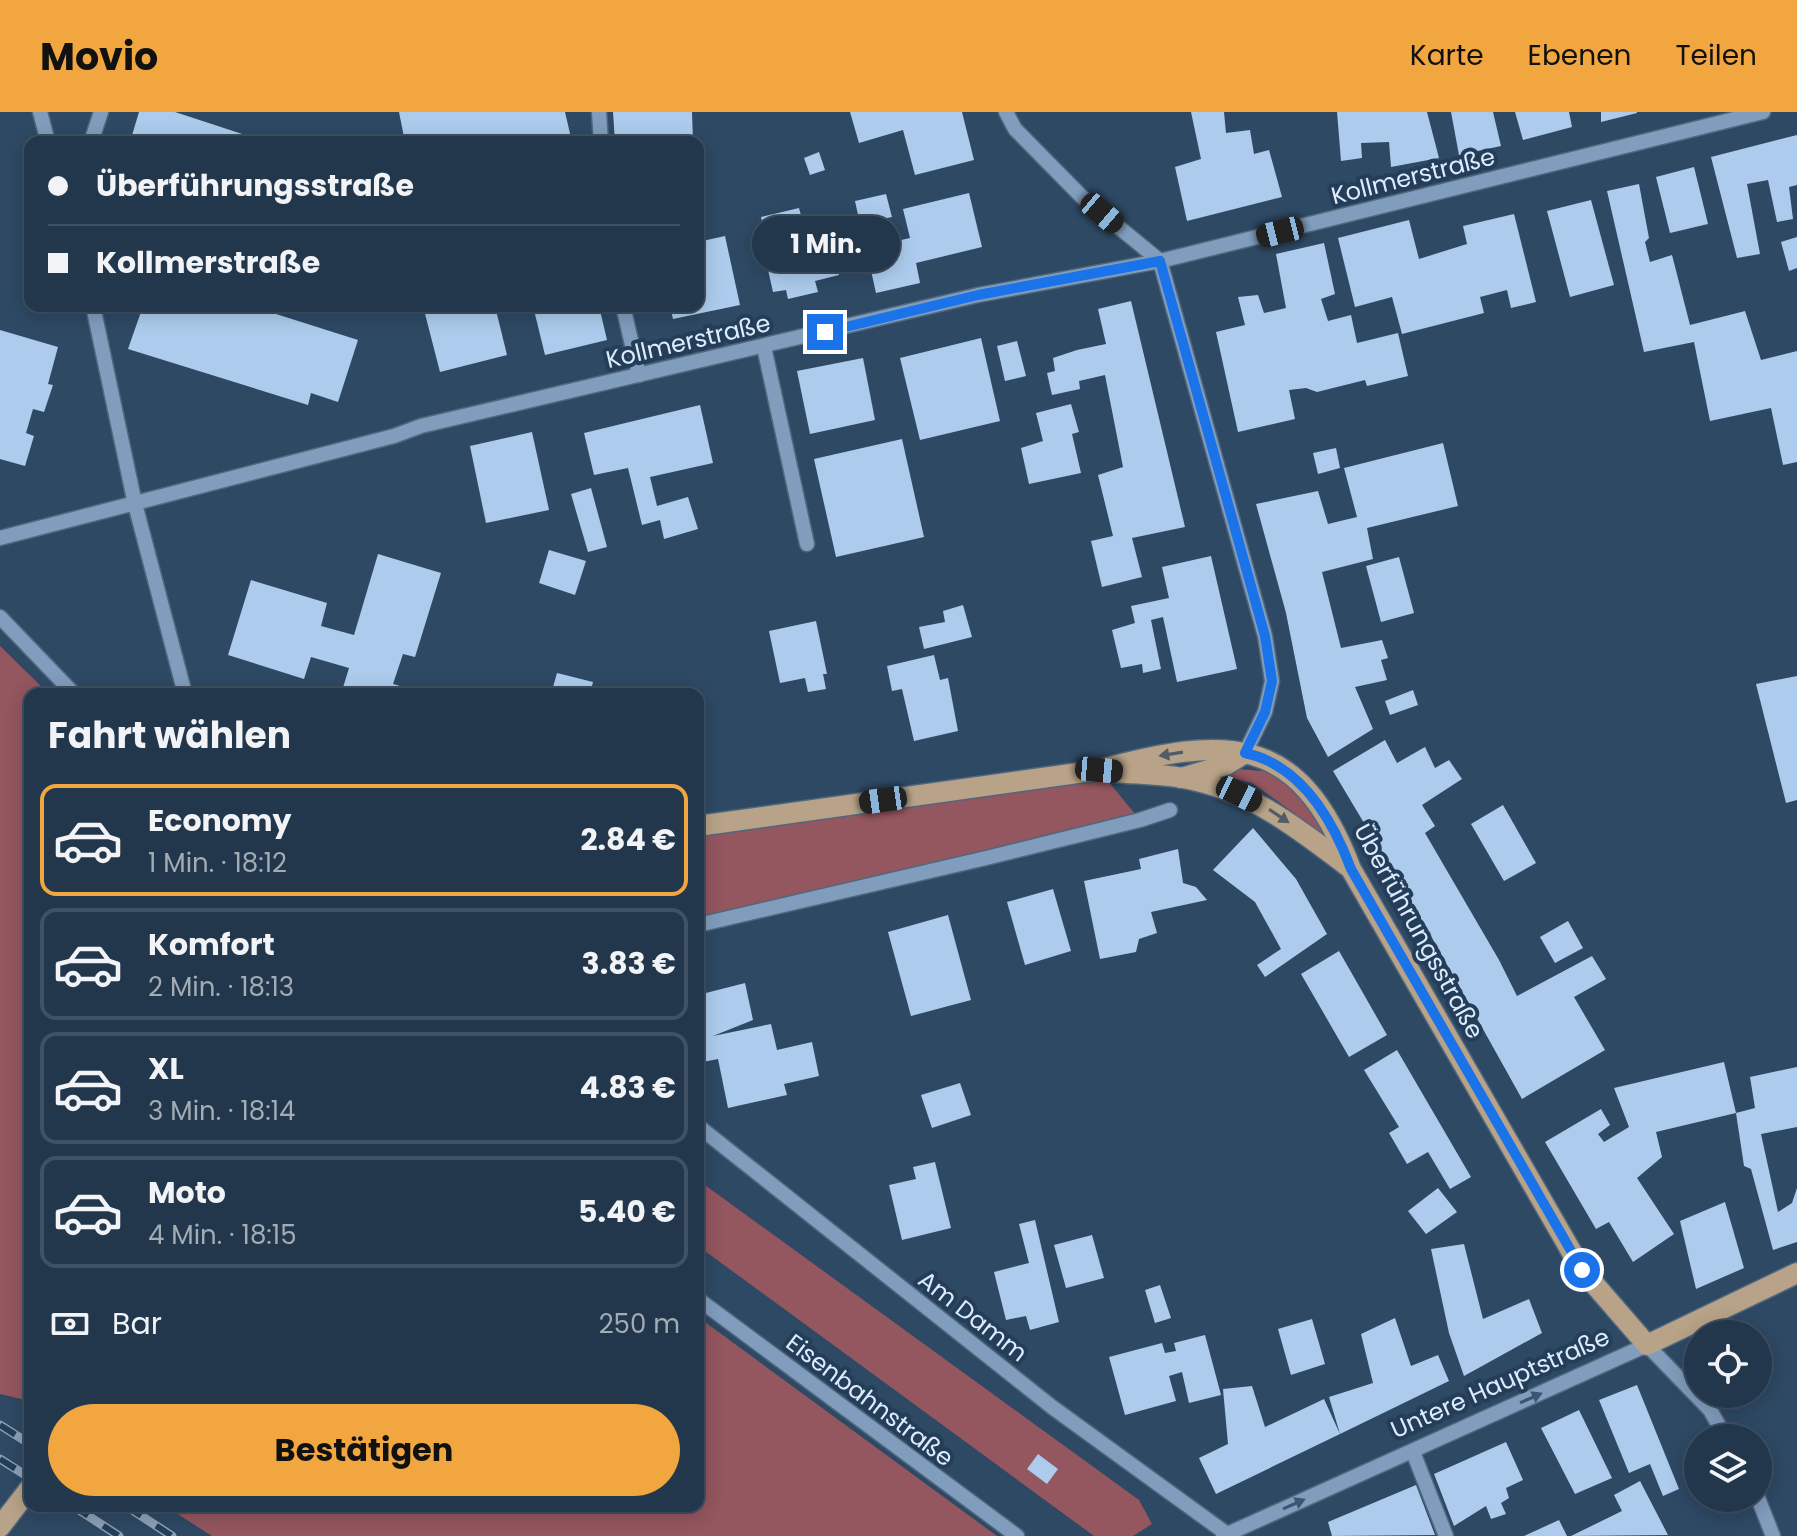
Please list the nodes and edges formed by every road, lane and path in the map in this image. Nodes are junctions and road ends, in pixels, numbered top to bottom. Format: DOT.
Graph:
graph roads {
  1 [pos="40,112"];
  2 [pos="101,112"];
  3 [pos="599,112"];
  4 [pos="1006,112"];
  5 [pos="1763,112"];
  6 [pos="46,136"];
  7 [pos="93,136"];
  8 [pos="601,136"];
  9 [pos="1160,261"];
  10 [pos="94,312"];
  11 [pos="624,312"];
  12 [pos="764,347"];
  13 [pos="639,375"];
  14 [pos="135,504"];
  15 [pos="0,538"];
  16 [pos="807,544"];
  17 [pos="0,617"];
  18 [pos="68,688"];
  19 [pos="183,688"];
  20 [pos="1245,753"];
  21 [pos="1099,770"];
  22 [pos="1181,778"];
  23 [pos="1170,810"];
  24 [pos="704,825"];
  25 [pos="1351,869"];
  26 [pos="704,924"];
  27 [pos="704,1131"];
  28 [pos="1797,1273"];
  29 [pos="704,1303"];
  30 [pos="1647,1345"];
  31 [pos="1718,1424"];
  32 [pos="1413,1452"];
  33 [pos="24,1496"];
  34 [pos="1764,1512"];
  35 [pos="0,1527"];
  36 [pos="1225,1535"];
  37 [pos="1017,1536"];
  38 [pos="1446,1536"];
  39 [pos="1773,1536"];
  1 -- 6 [label="street"];
  2 -- 7 [label="street"];
  3 -- 8 [label="street"];
  4 -- 9 [label="street"];
  5 -- 9 [label="street, Kollmerstraße"];
  9 -- 12 [label="street, Kollmerstraße"];
  9 -- 20 [label="street"];
  10 -- 14 [label="street"];
  11 -- 13 [label="street"];
  12 -- 13 [label="street, Kollmerstraße"];
  12 -- 16 [label="street"];
  13 -- 14 [label="street, Kollmerstraße"];
  14 -- 15 [label="street, Kollmerstraße"];
  14 -- 19 [label="street"];
  17 -- 18 [label="street"];
  20 -- 21 [label="main road, Überführungsstraße, one-way"];
  20 -- 22 [label="main road"];
  20 -- 25 [label="main road, Überführungsstraße"];
  21 -- 22 [label="main road"];
  21 -- 24 [label="main road"];
  22 -- 25 [label="main road, one-way"];
  23 -- 26 [label="street"];
  25 -- 30 [label="main road, Überführungsstraße"];
  27 -- 36 [label="street, Am Damm"];
  28 -- 30 [label="main road, Untere Hauptstraße"];
  29 -- 37 [label="street, Eisenbahnstraße"];
  30 -- 31 [label="street"];
  32 -- 30 [label="street, Untere Hauptstraße, one-way"];
  36 -- 32 [label="street, Untere Hauptstraße, one-way"];
  32 -- 38 [label="street"];
  33 -- 35 [label="main road"];
  34 -- 39 [label="street"];
}
